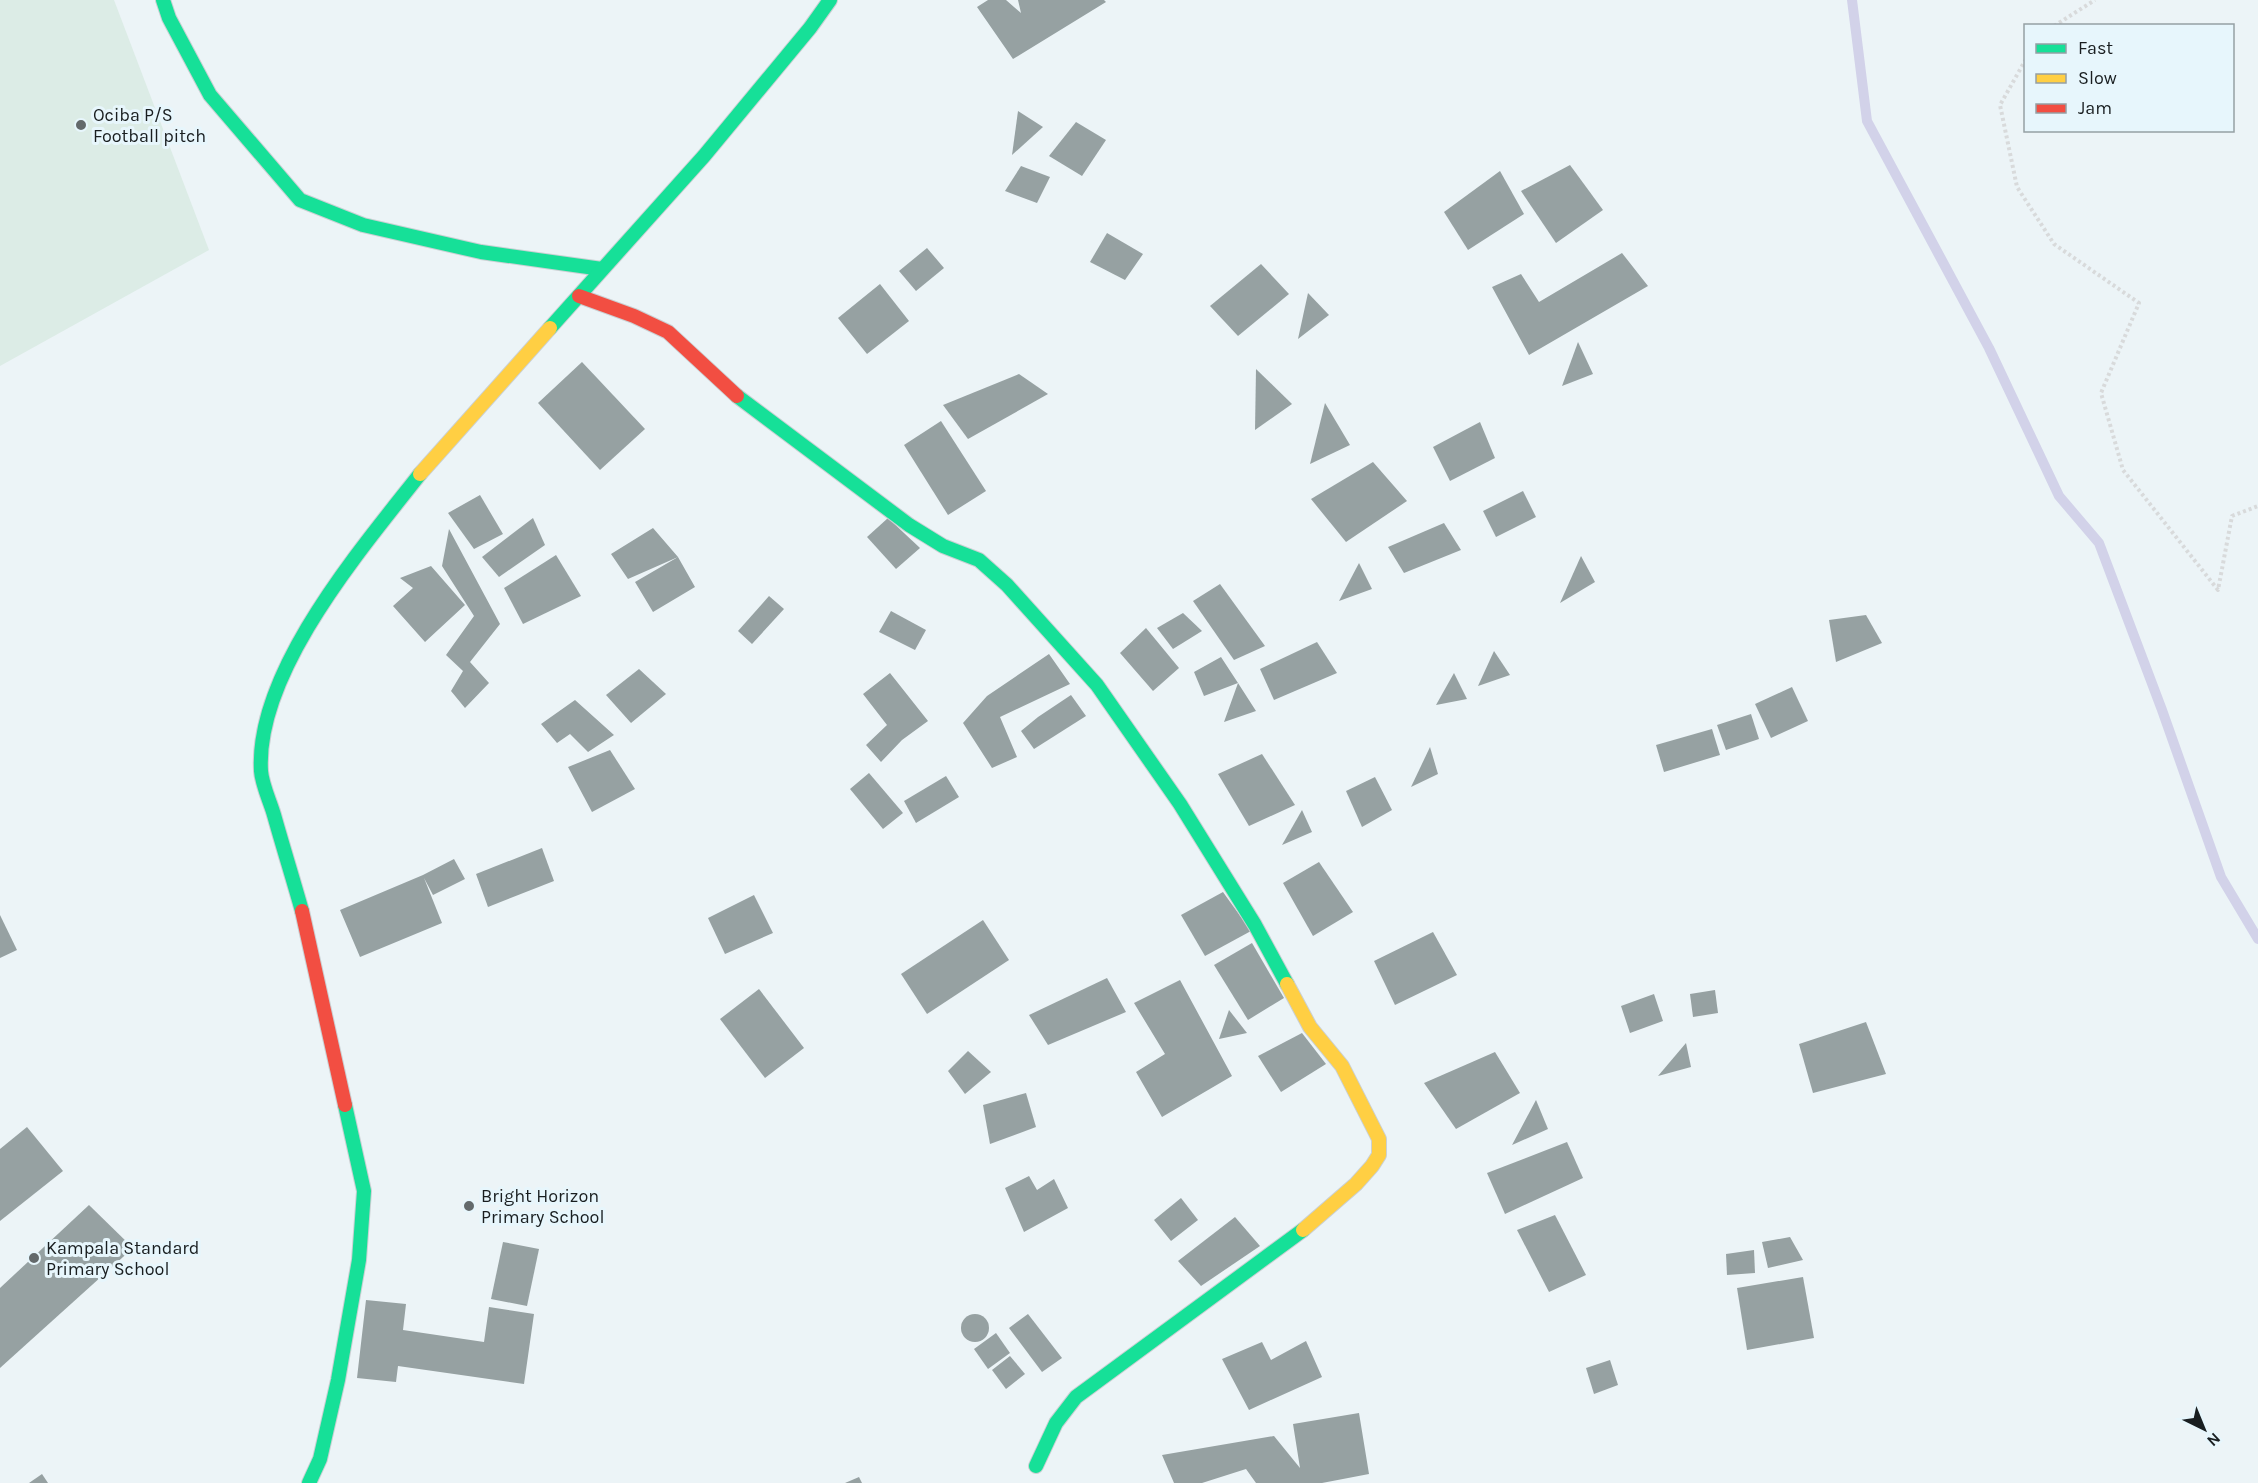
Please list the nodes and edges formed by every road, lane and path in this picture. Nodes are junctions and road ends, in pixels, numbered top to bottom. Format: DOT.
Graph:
graph roads {
  1 [pos="163,0"];
  2 [pos="830,0"];
  3 [pos="2095,0"];
  4 [pos="2057,24"];
  5 [pos="2024,61"];
  6 [pos="602,269"];
  7 [pos="579,296"];
  8 [pos="2258,506"];
  9 [pos="1036,1466"];
  10 [pos="309,1483"];
  1 -- 6 [label="street"];
  2 -- 6 [label="street"];
  3 -- 4 [label="path"];
  5 -- 8 [label="path"];
  6 -- 7 [label="street"];
  7 -- 9 [label="street"];
  7 -- 10 [label="street"];
}
